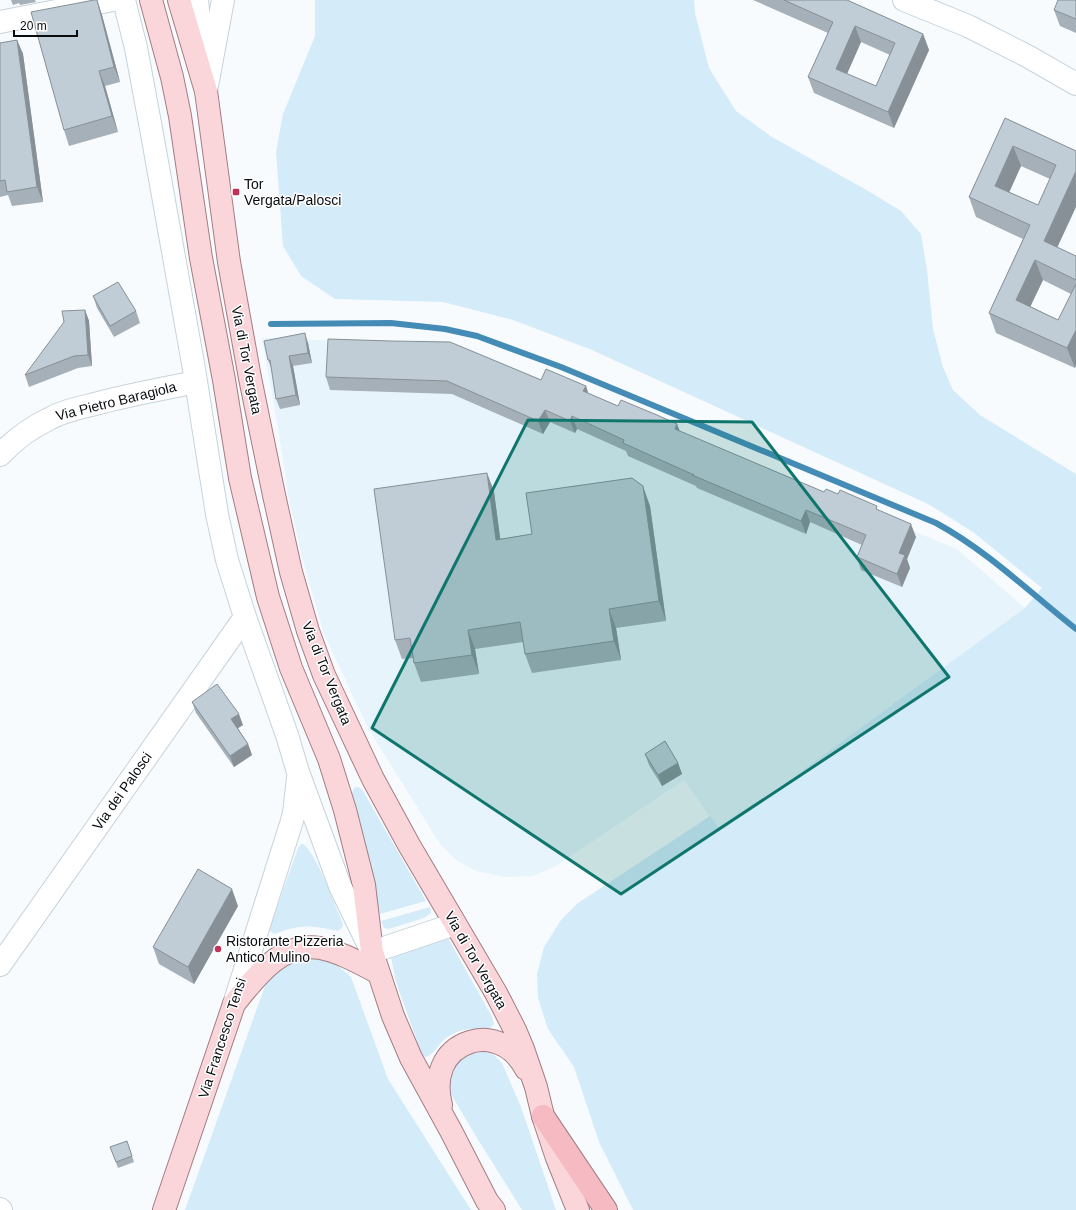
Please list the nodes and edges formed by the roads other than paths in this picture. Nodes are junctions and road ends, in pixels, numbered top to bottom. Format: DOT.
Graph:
graph roads {
  1 [pos="113,0"];
  2 [pos="124,0"];
  3 [pos="151,0"];
  4 [pos="179,0"];
  5 [pos="197,0"];
  6 [pos="223,0"];
  7 [pos="904,0"];
  8 [pos="0,22"];
  9 [pos="1076,84"];
  10 [pos="206,91"];
  11 [pos="196,382"];
  12 [pos="0,455"];
  13 [pos="245,617"];
  14 [pos="298,772"];
  15 [pos="455,924"];
  16 [pos="372,952"];
  17 [pos="0,965"];
  18 [pos="380,973"];
  19 [pos="234,1004"];
  20 [pos="536,1088"];
  21 [pos="543,1116"];
  22 [pos="451,1131"];
  23 [pos="164,1210"];
  24 [pos="494,1210"];
  25 [pos="578,1210"];
  26 [pos="606,1210"];
  1 -- 8 [label="street"];
  2 -- 11 [label="street, Via di Tor Vergata"];
  3 -- 16 [label="main road, Via di Tor Vergata"];
  4 -- 10 [label="main road, Via di Tor Vergata"];
  5 -- 10 [label="street, Via di Tor Vergata"];
  6 -- 10 [label="street"];
  7 -- 9 [label="street"];
  10 -- 15 [label="main road, Via di Tor Vergata"];
  11 -- 12 [label="street, Via Pietro Baragiola"];
  11 -- 13 [label="street, Via di Tor Vergata"];
  13 -- 14 [label="street, Via di Tor Vergata"];
  13 -- 17 [label="street, Via dei Palosci"];
  14 -- 16 [label="street, Via di Tor Vergata"];
  14 -- 19 [label="street, Via Francesco Tensi"];
  15 -- 16 [label="street"];
  15 -- 20 [label="main road, Via di Tor Vergata"];
  16 -- 18 [label="main road, Via di Tor Vergata"];
  18 -- 19 [label="main road"];
  18 -- 22 [label="main road, Via di Tor Vergata"];
  19 -- 23 [label="main road, Via Francesco Tensi"];
  20 -- 21 [label="main road, Via di Tor Vergata"];
  20 -- 22 [label="main road"];
  21 -- 25 [label="main road, Via di Tor Vergata"];
  21 -- 26 [label="highway"];
  22 -- 24 [label="main road, Via di Tor Vergata"];
}
